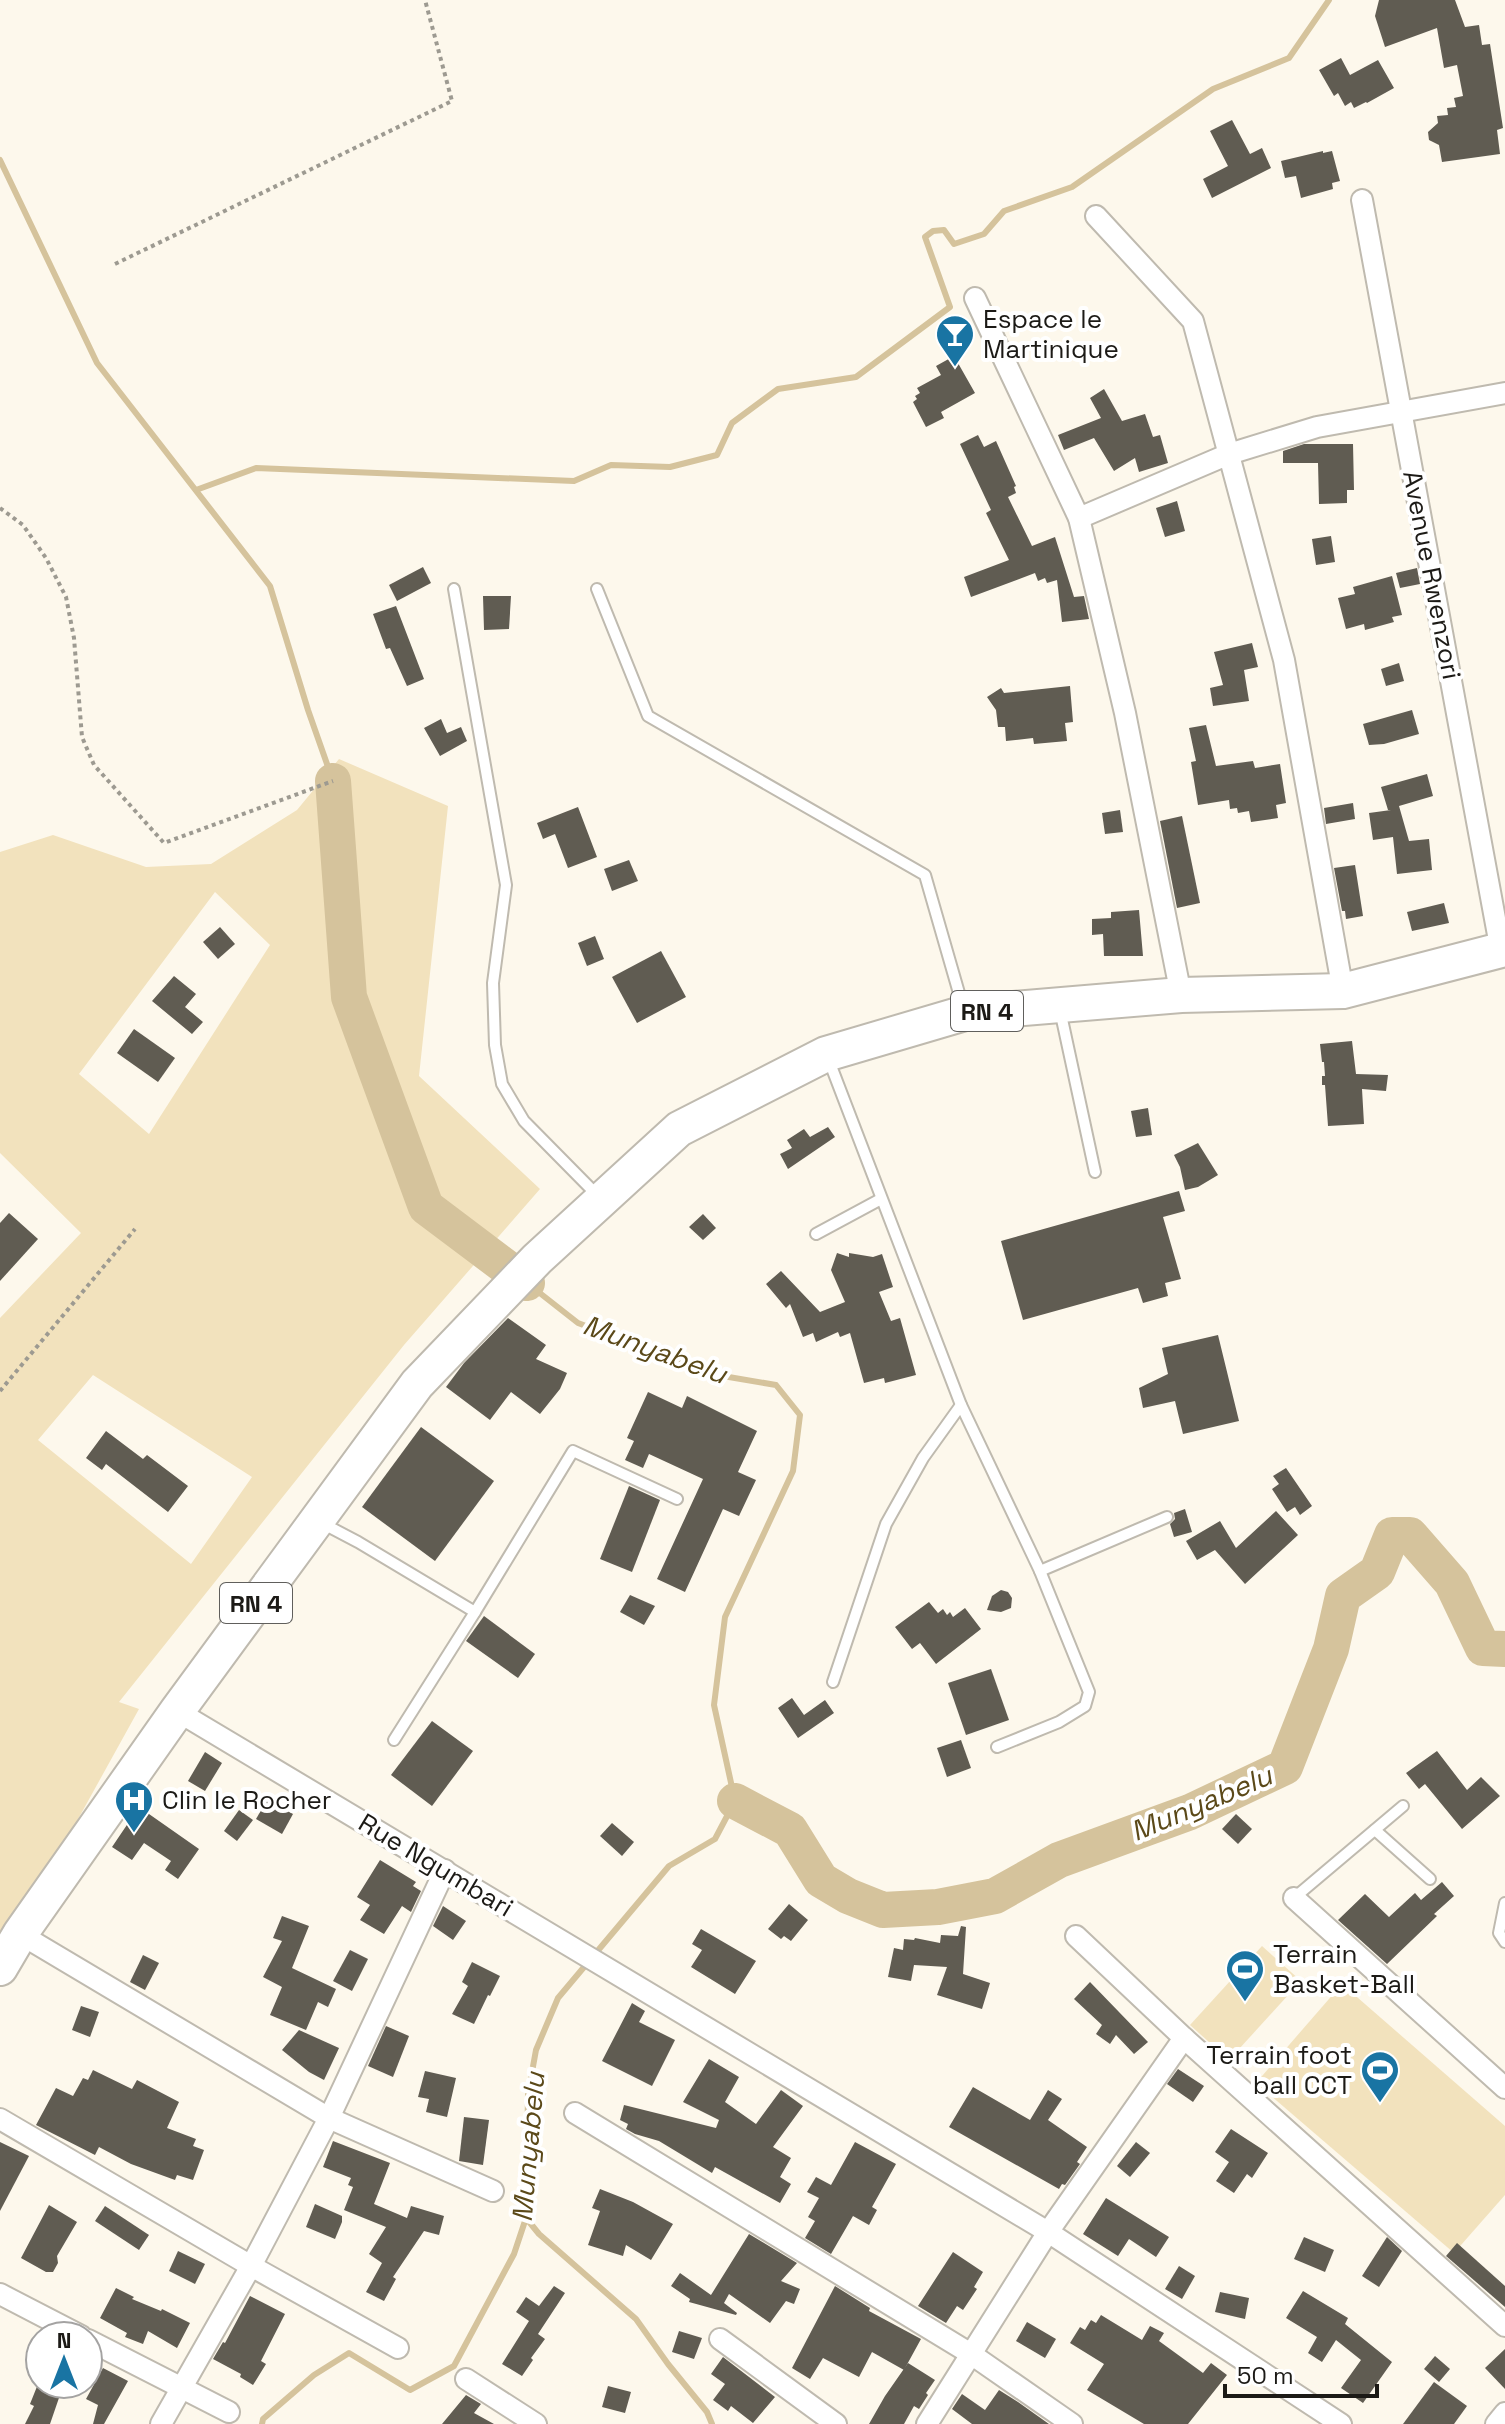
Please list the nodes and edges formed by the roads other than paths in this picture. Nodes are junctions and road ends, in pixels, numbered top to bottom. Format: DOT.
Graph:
graph roads {
  1 [pos="1362,200"];
  2 [pos="1096,216"];
  3 [pos="975,298"];
  4 [pos="1505,393"];
  5 [pos="1402,412"];
  6 [pos="1229,454"];
  7 [pos="1079,518"];
  8 [pos="454,589"];
  9 [pos="597,589"];
  10 [pos="1503,950"];
  11 [pos="1343,991"];
  12 [pos="1181,995"];
  13 [pos="1059,1004"];
  14 [pos="965,1013"];
  15 [pos="826,1054"];
  16 [pos="1095,1172"];
  17 [pos="601,1199"];
  18 [pos="881,1199"];
  19 [pos="816,1234"];
  20 [pos="961,1405"];
  21 [pos="677,1499"];
  22 [pos="1167,1517"];
  23 [pos="317,1521"];
  24 [pos="1040,1571"];
  25 [pos="475,1612"];
  26 [pos="833,1682"];
  27 [pos="177,1711"];
  28 [pos="394,1740"];
  29 [pos="997,1747"];
  30 [pos="1403,1806"];
  31 [pos="1375,1830"];
  32 [pos="445,1870"];
  33 [pos="1430,1879"];
  34 [pos="1294,1898"];
  35 [pos="1505,1903"];
  36 [pos="20,1934"];
  37 [pos="1076,1936"];
  38 [pos="1505,1942"];
  39 [pos="0,1968"];
  40 [pos="1184,2038"];
  41 [pos="1505,2088"];
  42 [pos="575,2113"];
  43 [pos="329,2118"];
  44 [pos="0,2119"];
  45 [pos="493,2191"];
  46 [pos="1048,2232"];
  47 [pos="251,2266"];
  48 [pos="0,2294"];
  49 [pos="50,2320"];
  50 [pos="1505,2326"];
  51 [pos="720,2339"];
  52 [pos="104,2348"];
  53 [pos="398,2348"];
  54 [pos="971,2354"];
  55 [pos="466,2379"];
  56 [pos="182,2389"];
  57 [pos="229,2412"];
  58 [pos="1505,2413"];
  59 [pos="161,2424"];
  60 [pos="536,2424"];
  61 [pos="836,2424"];
  62 [pos="927,2424"];
  63 [pos="1072,2424"];
  64 [pos="1341,2424"];
  65 [pos="1496,2424"];
  1 -- 5 [label="street, Avenue Rwenzori"];
  2 -- 6 [label="street"];
  3 -- 7 [label="street"];
  4 -- 5 [label="street"];
  5 -- 6 [label="street"];
  5 -- 10 [label="street, Avenue Rwenzori"];
  6 -- 7 [label="street"];
  6 -- 11 [label="street"];
  7 -- 12 [label="street"];
  8 -- 17 [label="lane"];
  9 -- 14 [label="lane"];
  10 -- 11 [label="highway, RN 4"];
  11 -- 12 [label="highway, RN 4"];
  12 -- 13 [label="highway, RN 4"];
  13 -- 14 [label="highway, RN 4"];
  13 -- 16 [label="lane"];
  14 -- 15 [label="highway, RN 4"];
  15 -- 17 [label="highway, RN 4"];
  15 -- 18 [label="lane"];
  17 -- 23 [label="highway, RN 4"];
  18 -- 19 [label="lane"];
  18 -- 20 [label="lane"];
  20 -- 24 [label="lane"];
  20 -- 26 [label="lane"];
  21 -- 25 [label="lane"];
  22 -- 24 [label="lane"];
  23 -- 25 [label="lane"];
  23 -- 27 [label="highway, RN 4"];
  24 -- 29 [label="lane"];
  25 -- 28 [label="lane"];
  27 -- 32 [label="street, Rue Ngumbari"];
  27 -- 36 [label="highway, RN 4"];
  30 -- 31 [label="lane"];
  31 -- 33 [label="lane"];
  31 -- 34 [label="lane"];
  32 -- 43 [label="street"];
  32 -- 46 [label="street, Rue Ngumbari"];
  34 -- 41 [label="street"];
  35 -- 38 [label="lane"];
  36 -- 39 [label="highway, RN 4"];
  36 -- 43 [label="street"];
  37 -- 40 [label="street"];
  40 -- 46 [label="street"];
  40 -- 50 [label="street"];
  42 -- 54 [label="street"];
  43 -- 45 [label="street"];
  43 -- 47 [label="street"];
  44 -- 47 [label="street"];
  46 -- 54 [label="street"];
  46 -- 64 [label="street, Rue Ngumbari"];
  47 -- 53 [label="street"];
  47 -- 56 [label="street"];
  48 -- 49 [label="street"];
  51 -- 61 [label="street"];
  52 -- 56 [label="street"];
  54 -- 62 [label="street"];
  54 -- 63 [label="street"];
  55 -- 60 [label="street"];
  56 -- 57 [label="street"];
  56 -- 59 [label="street"];
  58 -- 65 [label="street"];
}
